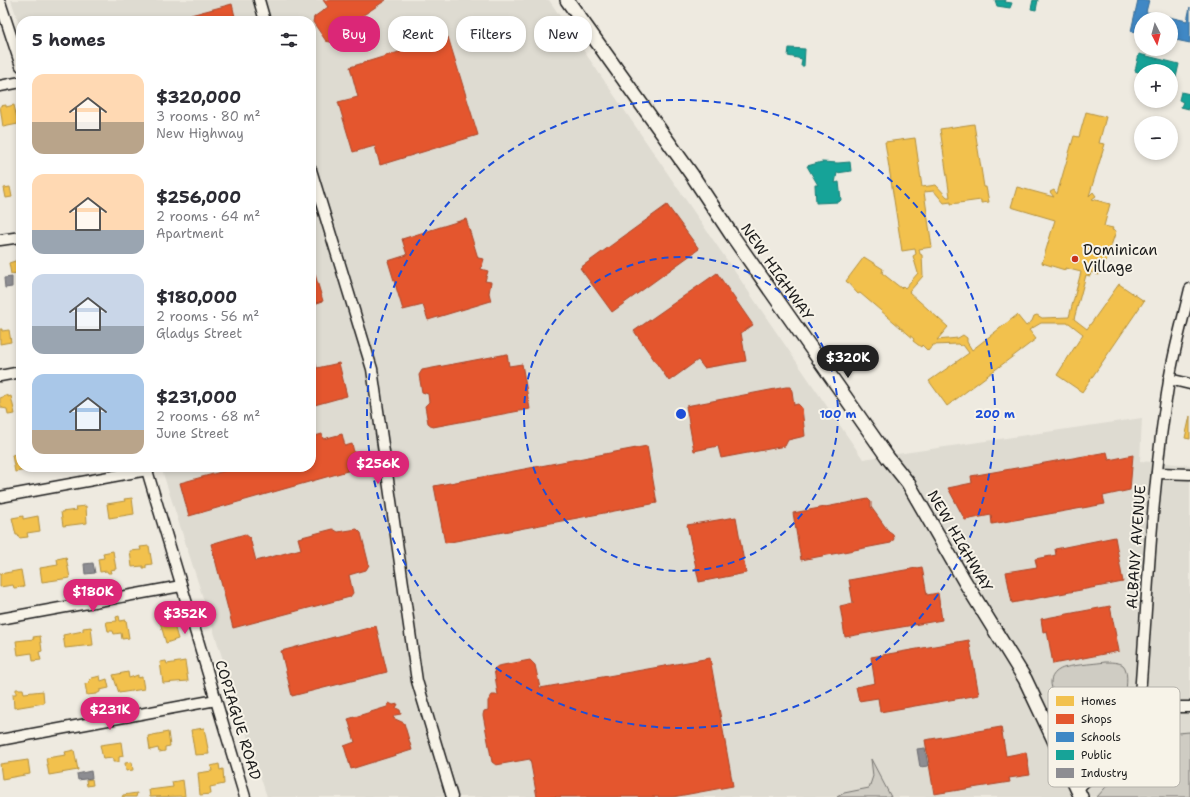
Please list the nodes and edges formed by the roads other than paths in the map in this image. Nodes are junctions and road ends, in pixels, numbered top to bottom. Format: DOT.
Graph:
graph roads {
  1 [pos="259,0"];
  2 [pos="567,0"];
  3 [pos="0,2"];
  4 [pos="264,16"];
  5 [pos="16,51"];
  6 [pos="16,83"];
  7 [pos="0,86"];
  8 [pos="316,186"];
  9 [pos="16,238"];
  10 [pos="0,240"];
  11 [pos="1190,289"];
  12 [pos="16,373"];
  13 [pos="0,376"];
  14 [pos="1169,379"];
  15 [pos="1190,384"];
  16 [pos="131,472"];
  17 [pos="148,472"];
  18 [pos="1157,473"];
  19 [pos="1190,474"];
  20 [pos="0,497"];
  21 [pos="181,586"];
  22 [pos="0,619"];
  23 [pos="1141,687"];
  24 [pos="216,700"];
  25 [pos="1048,728"];
  26 [pos="0,740"];
  27 [pos="245,797"];
  28 [pos="452,797"];
  1 -- 4 [label="street"];
  2 -- 25 [label="main road, NEW HIGHWAY"];
  3 -- 5 [label="street"];
  6 -- 7 [label="street"];
  8 -- 28 [label="street"];
  9 -- 10 [label="street"];
  11 -- 14 [label="street, ALBANY AVENUE"];
  12 -- 13 [label="street"];
  14 -- 15 [label="street"];
  14 -- 18 [label="street, ALBANY AVENUE"];
  16 -- 20 [label="street"];
  17 -- 21 [label="street, COPIAGUE ROAD"];
  18 -- 19 [label="street"];
  18 -- 23 [label="street, ALBANY AVENUE"];
  21 -- 22 [label="street"];
  21 -- 24 [label="street, COPIAGUE ROAD"];
  24 -- 26 [label="street"];
  24 -- 27 [label="street, COPIAGUE ROAD"];
}
